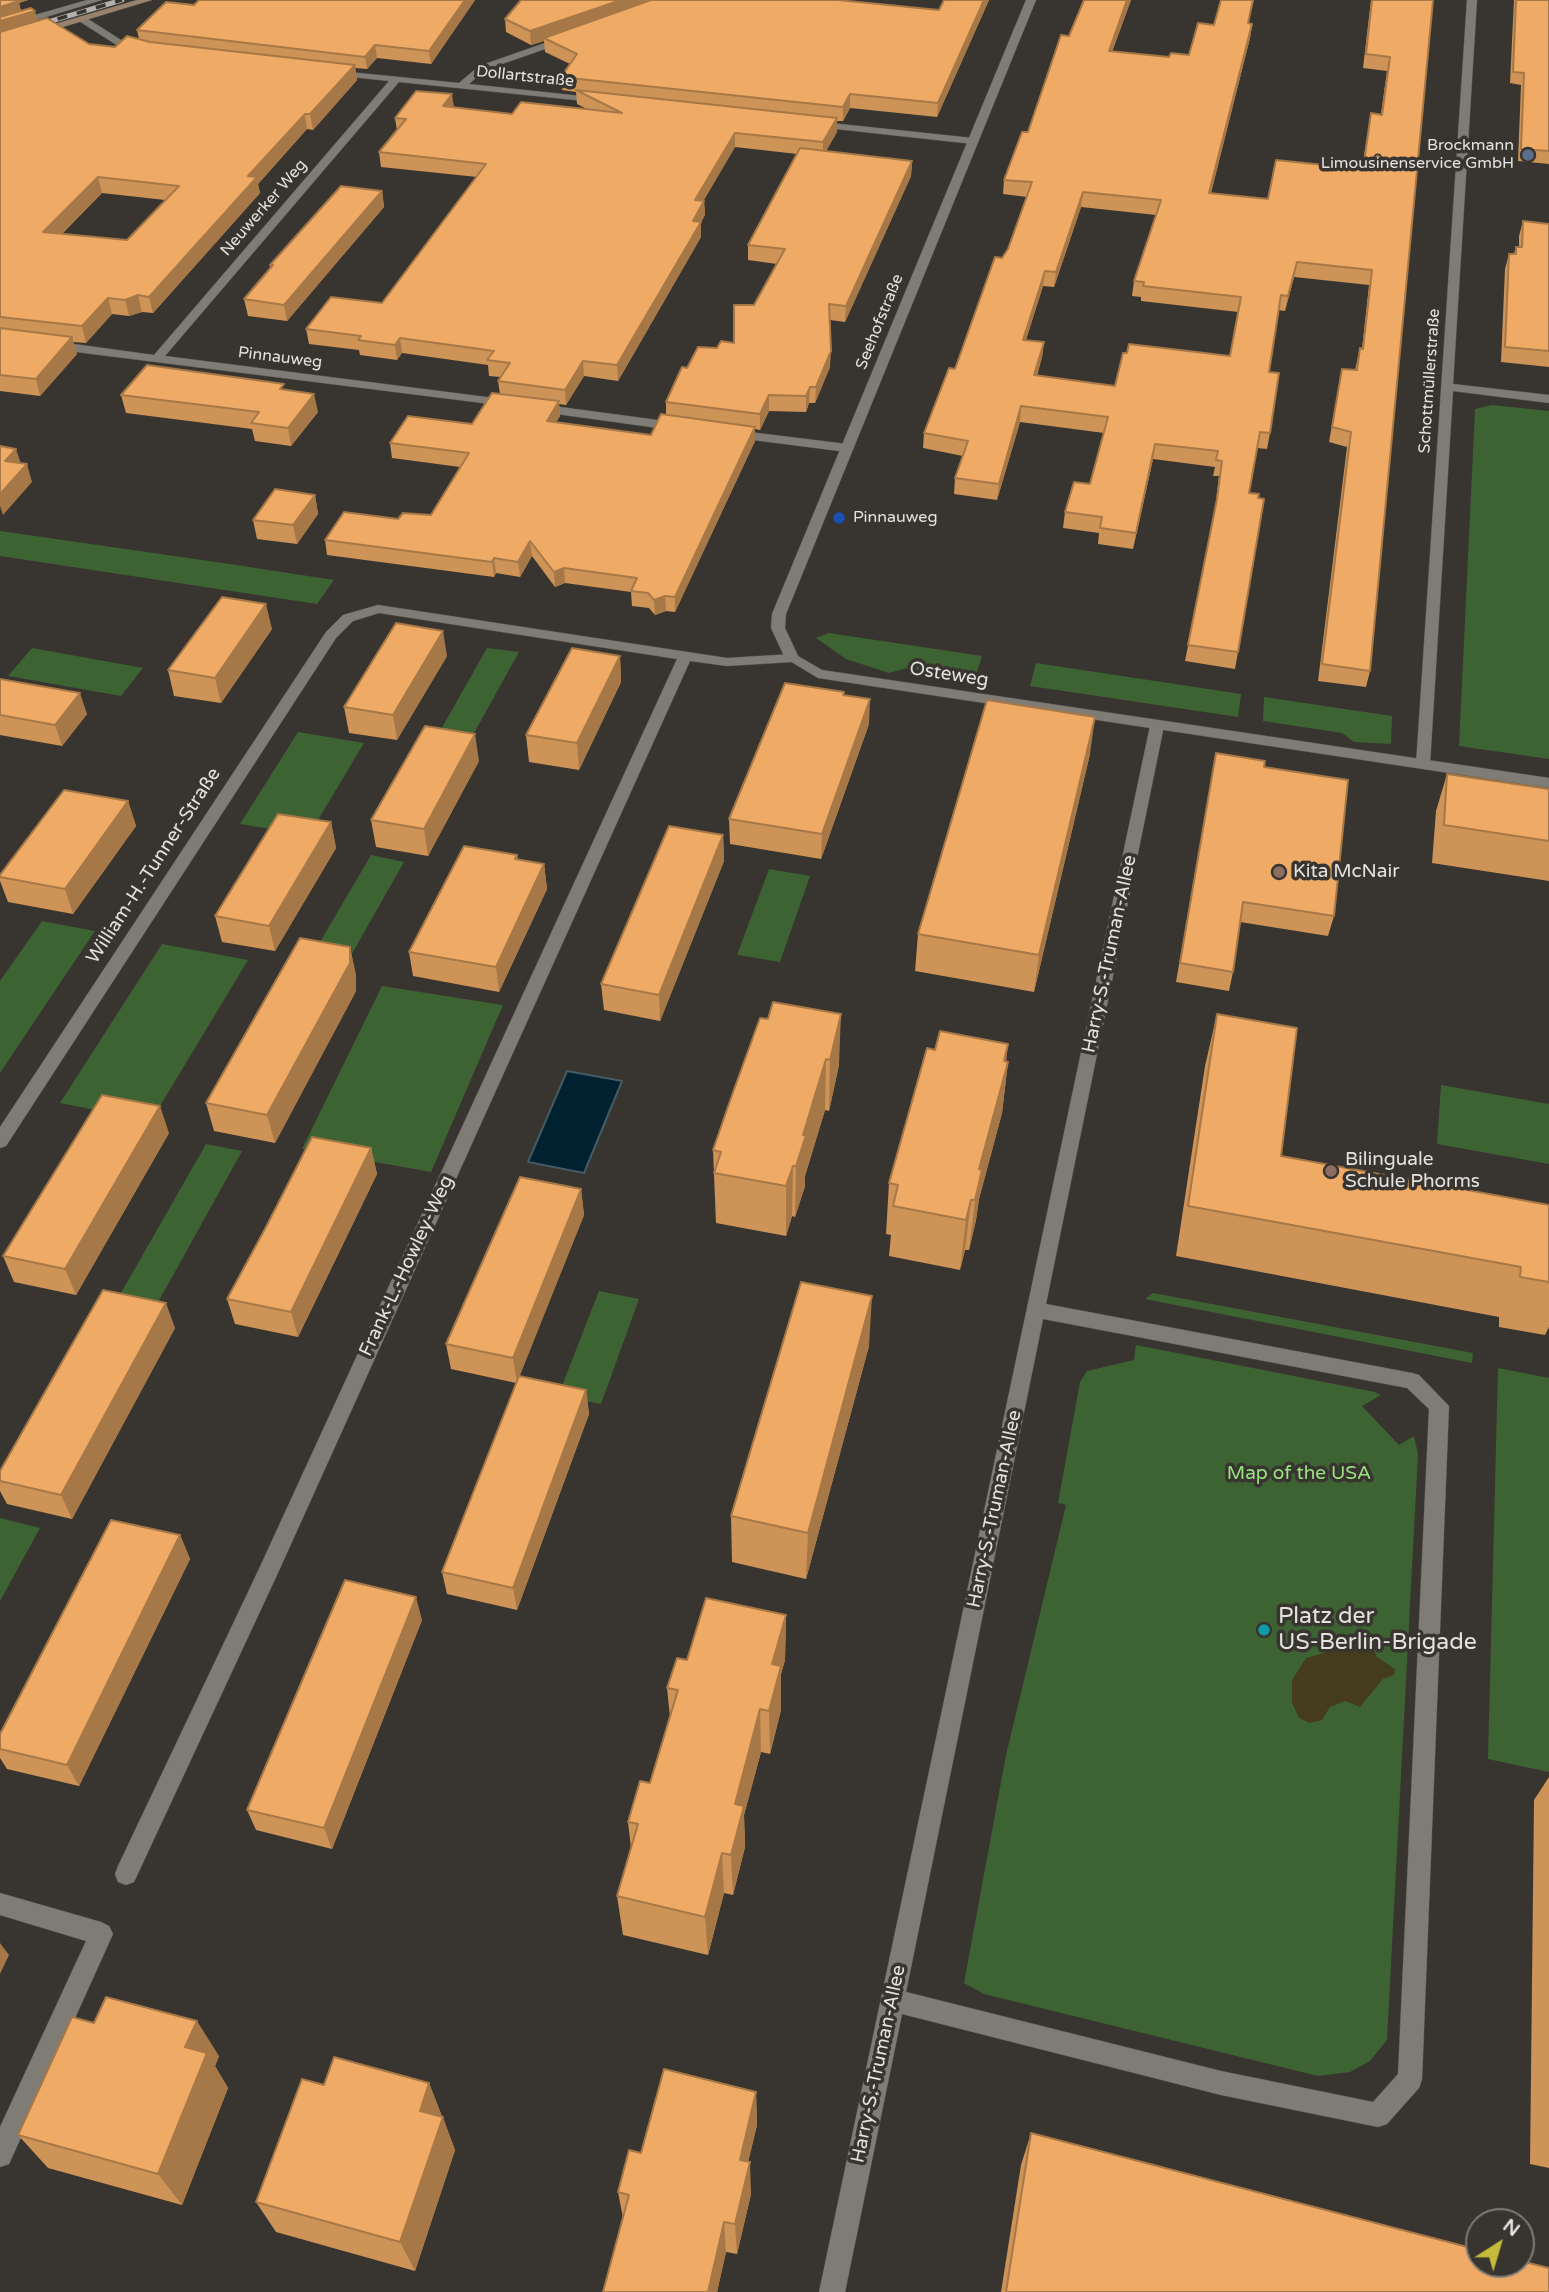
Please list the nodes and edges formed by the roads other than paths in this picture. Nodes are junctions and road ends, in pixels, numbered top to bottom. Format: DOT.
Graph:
graph roads {
  1 [pos="97,0"];
  2 [pos="147,0"];
  3 [pos="1031,0"];
  4 [pos="1472,0"];
  5 [pos="70,8"];
  6 [pos="84,19"];
  7 [pos="0,28"];
  8 [pos="577,34"];
  9 [pos="0,43"];
  10 [pos="154,52"];
  11 [pos="325,71"];
  12 [pos="396,79"];
  13 [pos="461,86"];
  14 [pos="606,101"];
  15 [pos="801,122"];
  16 [pos="973,141"];
  17 [pos="37,343"];
  18 [pos="157,358"];
  19 [pos="1447,387"];
  20 [pos="1549,399"];
  21 [pos="693,428"];
  22 [pos="720,432"];
  23 [pos="847,449"];
  24 [pos="685,656"];
  25 [pos="792,658"];
  26 [pos="1157,726"];
  27 [pos="1423,764"];
  28 [pos="1549,783"];
  29 [pos="0,1142"];
  30 [pos="1036,1310"];
  31 [pos="126,1874"];
  32 [pos="0,1904"];
  33 [pos="892,2000"];
  34 [pos="0,2155"];
  35 [pos="832,2292"];
  1 -- 5 [label="street"];
  2 -- 6 [label="main road"];
  3 -- 16 [label="street, Seehofstraße"];
  4 -- 19 [label="street, Schottmüllerstraße"];
  5 -- 6 [label="street"];
  5 -- 7 [label="street"];
  6 -- 9 [label="main road"];
  6 -- 10 [label="street"];
  8 -- 13 [label="street"];
  11 -- 12 [label="street, Dollartstraße"];
  12 -- 13 [label="street, Dollartstraße"];
  12 -- 18 [label="street, Neuwerker Weg"];
  13 -- 14 [label="street, Dollartstraße"];
  15 -- 16 [label="street"];
  16 -- 23 [label="street, Seehofstraße"];
  17 -- 18 [label="street, Pinnauweg"];
  18 -- 21 [label="street, Pinnauweg"];
  19 -- 20 [label="street"];
  19 -- 27 [label="street, Schottmüllerstraße"];
  22 -- 23 [label="street"];
  23 -- 25 [label="street, Seehofstraße"];
  24 -- 25 [label="street"];
  24 -- 29 [label="street, William-H.-Tunner-Straße"];
  24 -- 31 [label="street, Frank-L.-Howley-Weg"];
  25 -- 26 [label="street, Osteweg"];
  26 -- 27 [label="street, Osteweg"];
  26 -- 30 [label="street, Harry-S.-Truman-Allee"];
  27 -- 28 [label="street, Osteweg"];
  30 -- 33 [label="street, Harry-S.-Truman-Allee"];
  30 -- 33 [label="street"];
  32 -- 34 [label="street"];
  33 -- 35 [label="street, Harry-S.-Truman-Allee"];
}
